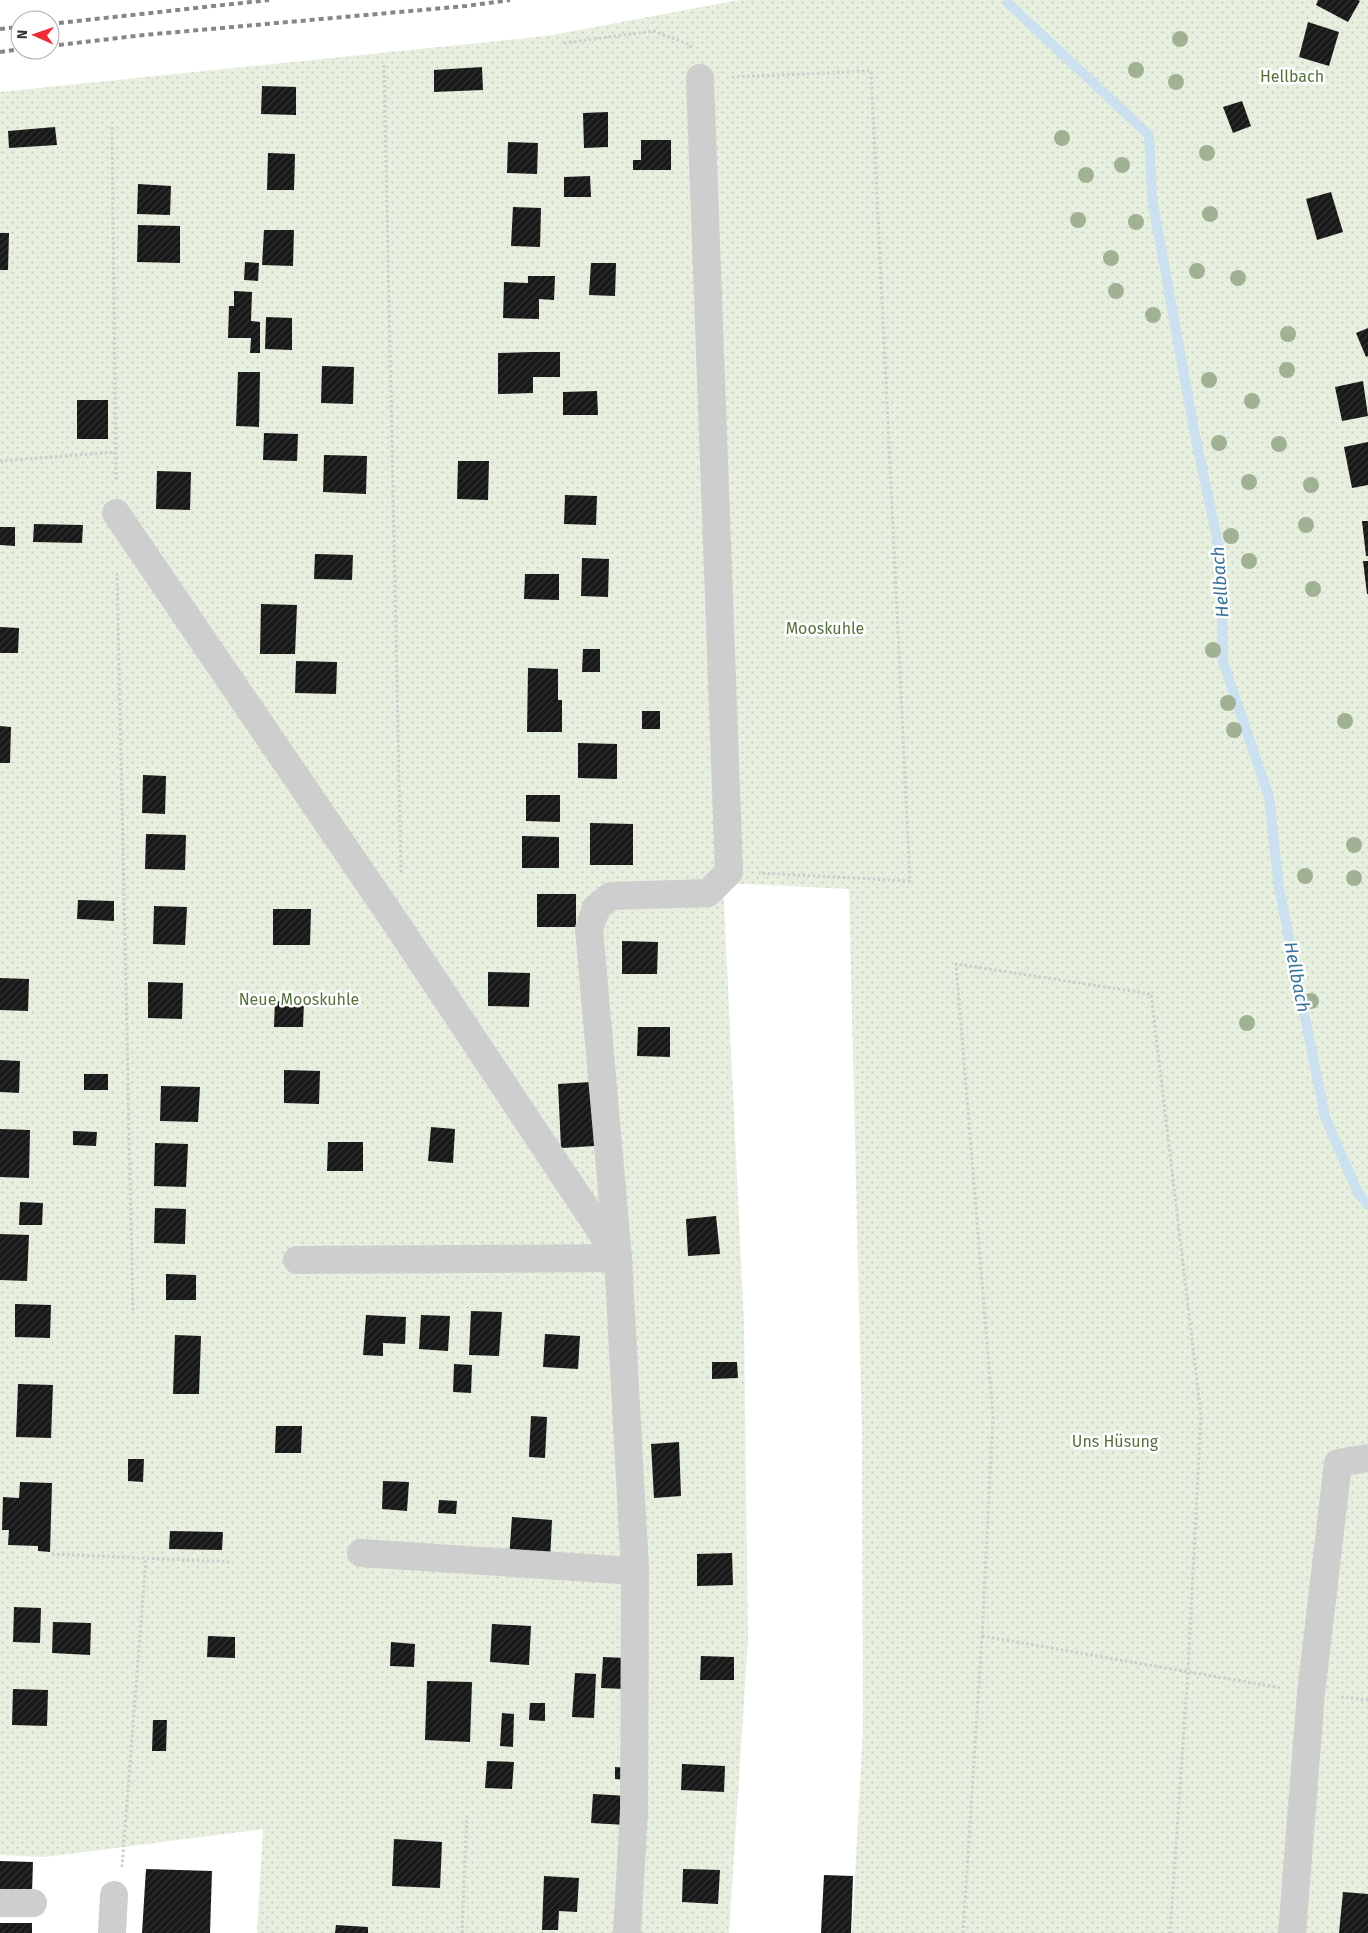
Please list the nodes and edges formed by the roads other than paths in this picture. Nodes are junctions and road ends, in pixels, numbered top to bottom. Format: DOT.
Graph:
graph roads {
  1 [pos="700,78"];
  2 [pos="116,513"];
  3 [pos="618,1258"];
  4 [pos="297,1260"];
  5 [pos="1368,1458"];
  6 [pos="361,1553"];
  7 [pos="635,1571"];
  8 [pos="114,1895"];
  9 [pos="0,1903"];
  10 [pos="33,1903"];
  11 [pos="112,1933"];
  12 [pos="627,1933"];
  13 [pos="1292,1933"];
  1 -- 3 [label="street"];
  2 -- 3 [label="street"];
  3 -- 4 [label="street"];
  3 -- 7 [label="street"];
  5 -- 13 [label="street"];
  6 -- 7 [label="street"];
  7 -- 12 [label="street"];
  8 -- 11 [label="street"];
  9 -- 10 [label="street"];
}
